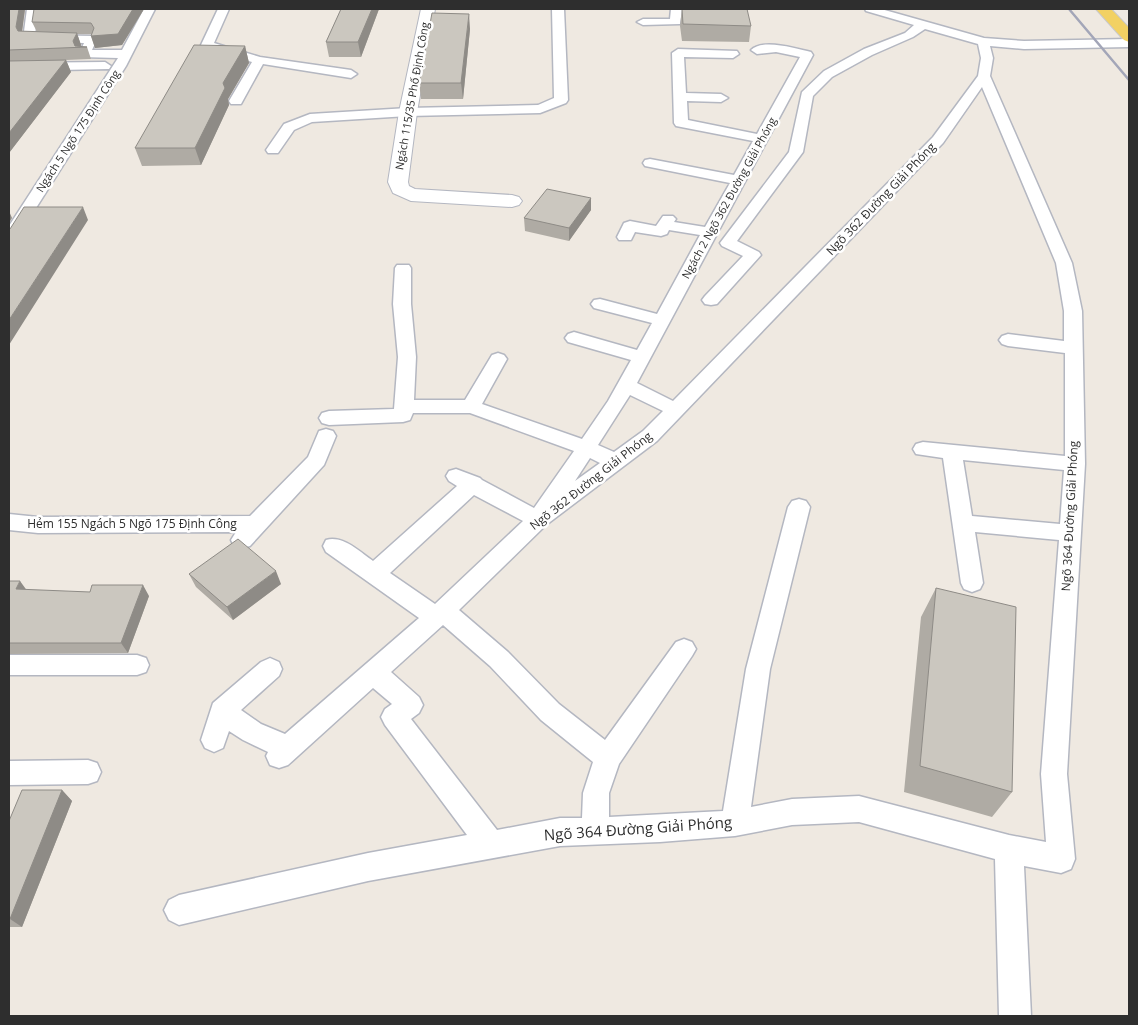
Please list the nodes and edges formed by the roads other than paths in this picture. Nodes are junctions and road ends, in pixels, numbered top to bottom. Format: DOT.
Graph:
graph roads {
  1 [pos="32,9"];
  2 [pos="149,9"];
  3 [pos="223,9"];
  4 [pos="428,9"];
  5 [pos="558,9"];
  6 [pos="870,9"];
  7 [pos="1103,9"];
  8 [pos="676,10"];
  9 [pos="642,17"];
  10 [pos="922,25"];
  11 [pos="1129,37"];
  12 [pos="983,42"];
  13 [pos="1129,44"];
  14 [pos="757,50"];
  15 [pos="733,54"];
  16 [pos="123,60"];
  17 [pos="259,60"];
  18 [pos="9,67"];
  19 [pos="351,74"];
  20 [pos="984,76"];
  21 [pos="680,97"];
  22 [pos="721,98"];
  23 [pos="236,100"];
  24 [pos="408,112"];
  25 [pos="762,139"];
  26 [pos="273,150"];
  27 [pos="650,163"];
  28 [pos="739,180"];
  29 [pos="512,201"];
  30 [pos="708,232"];
  31 [pos="624,237"];
  32 [pos="9,238"];
  33 [pos="403,268"];
  34 [pos="710,300"];
  35 [pos="600,304"];
  36 [pos="662,320"];
  37 [pos="574,338"];
  38 [pos="1008,340"];
  39 [pos="1074,348"];
  40 [pos="640,357"];
  41 [pos="498,358"];
  42 [pos="626,385"];
  43 [pos="403,406"];
  44 [pos="471,407"];
  45 [pos="676,410"];
  46 [pos="585,447"];
  47 [pos="923,449"];
  48 [pos="952,452"];
  49 [pos="616,462"];
  50 [pos="1075,464"];
  51 [pos="799,507"];
  52 [pos="538,519"];
  53 [pos="9,522"];
  54 [pos="963,523"];
  55 [pos="255,524"];
  56 [pos="1069,533"];
  57 [pos="242,540"];
  58 [pos="334,546"];
  59 [pos="374,574"];
  60 [pos="972,583"];
  61 [pos="440,614"];
  62 [pos="684,648"];
  63 [pos="9,665"];
  64 [pos="138,665"];
  65 [pos="270,669"];
  66 [pos="373,672"];
  67 [pos="222,711"];
  68 [pos="214,740"];
  69 [pos="608,758"];
  70 [pos="88,772"];
  71 [pos="9,773"];
  72 [pos="736,823"];
  73 [pos="595,831"];
  74 [pos="492,845"];
  75 [pos="1009,849"];
  76 [pos="179,910"];
  77 [pos="1015,1016"];
  1 -- 16 [label="lane"];
  2 -- 16 [label="lane"];
  3 -- 17 [label="lane"];
  4 -- 24 [label="street, Ngách 115/35 Phố Định Công"];
  5 -- 24 [label="lane"];
  6 -- 10 [label="lane"];
  7 -- 11 [label="main road"];
  8 -- 9 [label="lane"];
  10 -- 12 [label="lane"];
  10 -- 34 [label="lane"];
  12 -- 13 [label="lane"];
  12 -- 20 [label="lane"];
  14 -- 25 [label="lane, Ngách 2 Ngõ 362 Đường Giải Phóng"];
  15 -- 21 [label="lane"];
  16 -- 18 [label="lane, Ngách 5 Ngõ 175 Định Công"];
  16 -- 32 [label="lane, Ngách 5 Ngõ 175 Định Công"];
  17 -- 19 [label="lane"];
  17 -- 23 [label="lane"];
  20 -- 39 [label="lane, Ngõ 364 Đường Giải Phóng"];
  20 -- 45 [label="lane, Ngõ 362 Đường Giải Phóng"];
  21 -- 22 [label="lane"];
  21 -- 25 [label="lane"];
  24 -- 26 [label="lane"];
  24 -- 29 [label="street, Ngách 115/35 Phố Định Công"];
  25 -- 28 [label="lane, Ngách 2 Ngõ 362 Đường Giải Phóng"];
  27 -- 28 [label="lane"];
  28 -- 30 [label="lane, Ngách 2 Ngõ 362 Đường Giải Phóng"];
  30 -- 31 [label="lane"];
  30 -- 36 [label="lane, Ngách 2 Ngõ 362 Đường Giải Phóng"];
  33 -- 43 [label="lane"];
  35 -- 36 [label="lane"];
  36 -- 40 [label="lane, Ngách 2 Ngõ 362 Đường Giải Phóng"];
  37 -- 40 [label="lane"];
  38 -- 39 [label="lane"];
  39 -- 50 [label="lane, Ngõ 364 Đường Giải Phóng"];
  40 -- 42 [label="lane, Ngách 2 Ngõ 362 Đường Giải Phóng"];
  41 -- 44 [label="lane"];
  42 -- 45 [label="lane"];
  42 -- 46 [label="lane, Ngách 2 Ngõ 362 Đường Giải Phóng"];
  43 -- 44 [label="lane"];
  43 -- 55 [label="lane, Hẻm 155 Ngách 5 Ngõ 175 Định Công"];
  44 -- 46 [label="lane"];
  45 -- 49 [label="lane, Ngõ 362 Đường Giải Phóng"];
  46 -- 49 [label="lane"];
  46 -- 52 [label="lane, Ngách 2 Ngõ 362 Đường Giải Phóng"];
  47 -- 48 [label="lane"];
  48 -- 50 [label="lane"];
  48 -- 54 [label="lane"];
  49 -- 52 [label="lane, Ngõ 362 Đường Giải Phóng"];
  50 -- 56 [label="lane, Ngõ 364 Đường Giải Phóng"];
  51 -- 72 [label="lane"];
  52 -- 59 [label="lane"];
  52 -- 61 [label="lane, Ngõ 362 Đường Giải Phóng"];
  53 -- 55 [label="lane, Hẻm 155 Ngách 5 Ngõ 175 Định Công"];
  54 -- 56 [label="lane"];
  54 -- 60 [label="lane"];
  55 -- 57 [label="lane, Hẻm 155 Ngách 5 Ngõ 175 Định Công"];
  56 -- 75 [label="lane, Ngõ 364 Đường Giải Phóng"];
  58 -- 59 [label="lane"];
  59 -- 61 [label="lane"];
  61 -- 66 [label="lane, Ngõ 362 Đường Giải Phóng"];
  61 -- 69 [label="lane"];
  62 -- 69 [label="lane"];
  63 -- 64 [label="lane"];
  65 -- 67 [label="lane"];
  66 -- 67 [label="lane, Ngõ 362 Đường Giải Phóng"];
  66 -- 74 [label="lane"];
  67 -- 68 [label="lane"];
  69 -- 73 [label="lane"];
  70 -- 71 [label="lane"];
  72 -- 73 [label="lane, Ngõ 364 Đường Giải Phóng"];
  72 -- 75 [label="lane, Ngõ 364 Đường Giải Phóng"];
  73 -- 74 [label="lane, Ngõ 364 Đường Giải Phóng"];
  74 -- 76 [label="lane, Ngõ 364 Đường Giải Phóng"];
  75 -- 77 [label="lane"];
}
